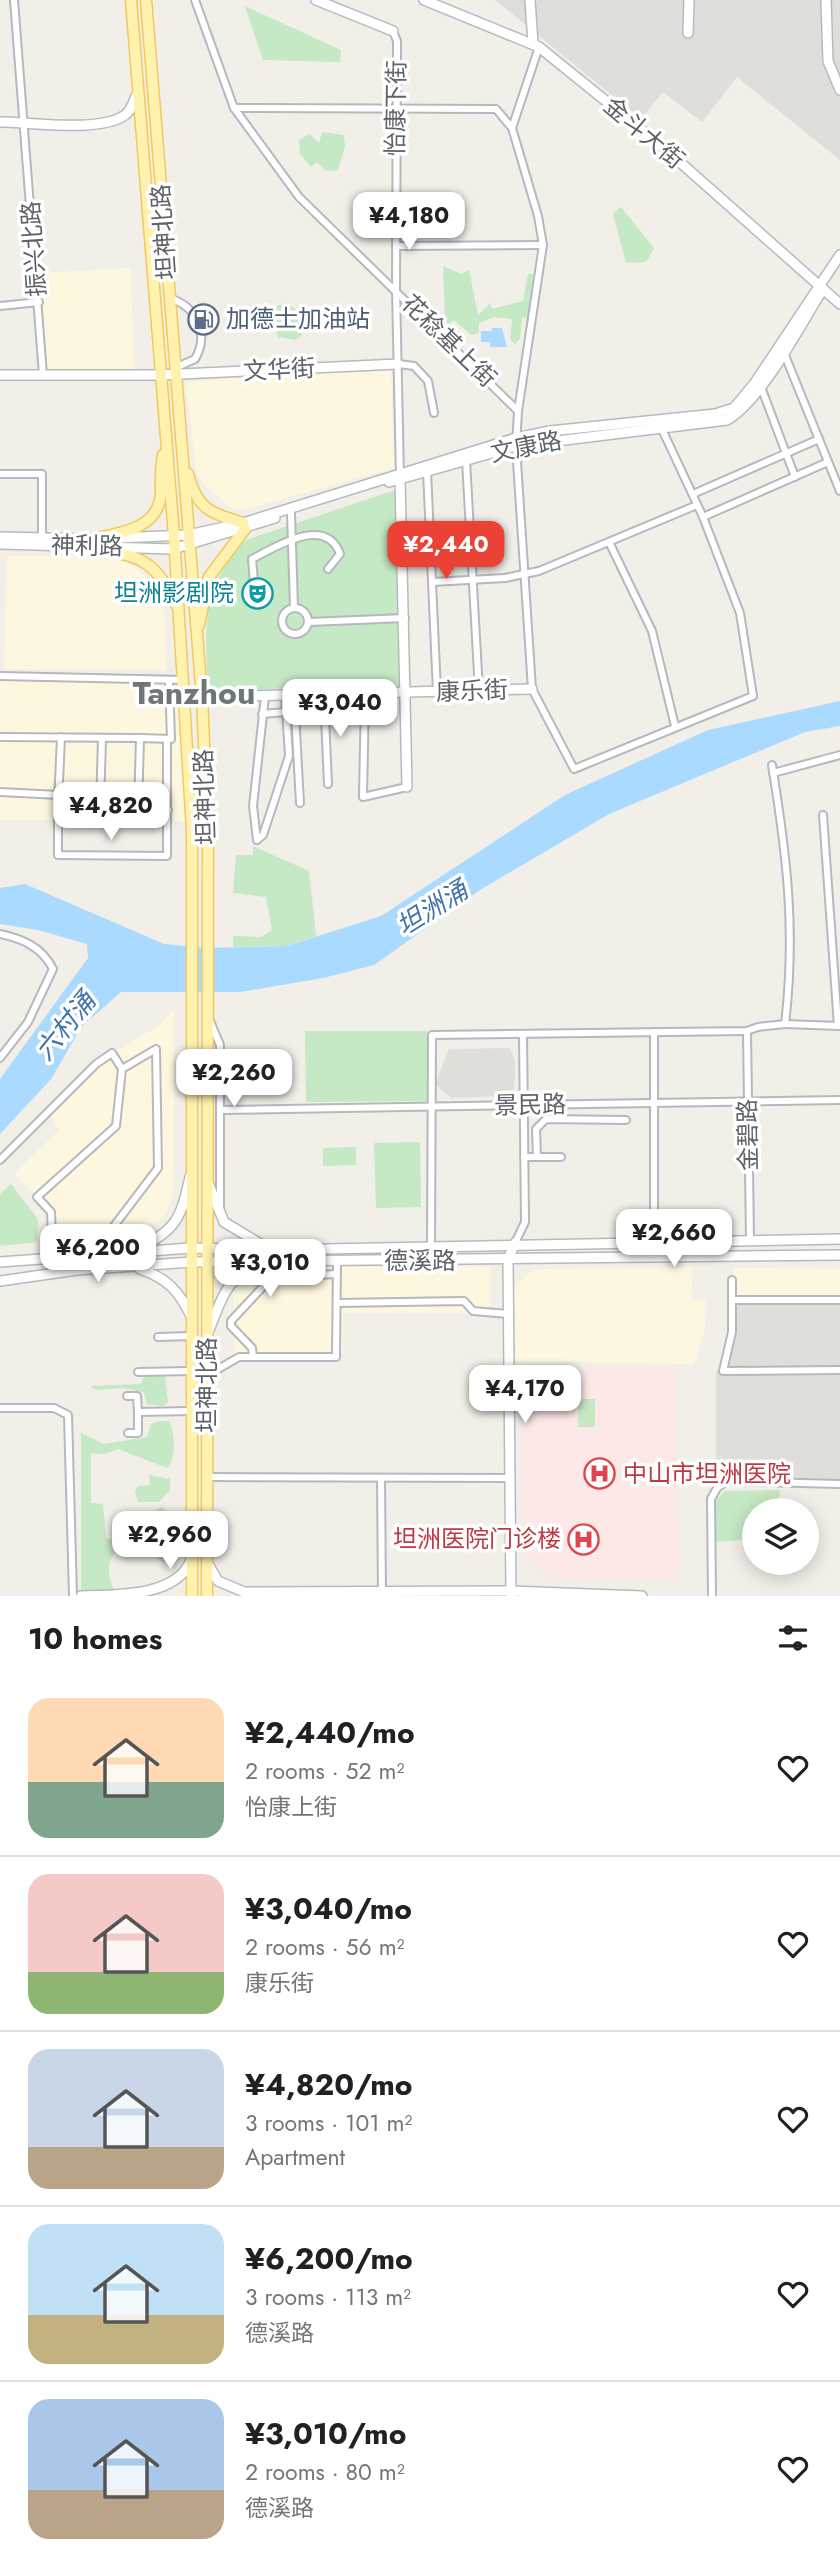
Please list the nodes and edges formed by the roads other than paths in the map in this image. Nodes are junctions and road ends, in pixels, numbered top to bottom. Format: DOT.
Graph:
graph roads {
  1 [pos="14,0"];
  2 [pos="131,0"];
  3 [pos="146,0"];
  4 [pos="195,0"];
  5 [pos="316,0"];
  6 [pos="424,0"];
  7 [pos="530,0"];
  8 [pos="689,0"];
  9 [pos="826,0"];
  10 [pos="393,31"];
  11 [pos="688,33"];
  12 [pos="536,45"];
  13 [pos="840,90"];
  14 [pos="136,96"];
  15 [pos="234,107"];
  16 [pos="395,107"];
  17 [pos="0,122"];
  18 [pos="25,122"];
  19 [pos="512,128"];
  20 [pos="543,245"];
  21 [pos="396,247"];
  22 [pos="840,255"];
  23 [pos="821,286"];
  24 [pos="396,289"];
  25 [pos="169,298"];
  26 [pos="836,301"];
  27 [pos="38,302"];
  28 [pos="0,306"];
  29 [pos="840,313"];
  30 [pos="781,348"];
  31 [pos="398,364"];
  32 [pos="175,371"];
  33 [pos="0,374"];
  34 [pos="43,375"];
  35 [pos="160,375"];
  36 [pos="758,391"];
  37 [pos="518,411"];
  38 [pos="434,414"];
  39 [pos="654,420"];
  40 [pos="662,427"];
  41 [pos="819,439"];
  42 [pos="165,441"];
  43 [pos="516,442"];
  44 [pos="786,453"];
  45 [pos="181,454"];
  46 [pos="466,460"];
  47 [pos="828,462"];
  48 [pos="427,471"];
  49 [pos="0,474"];
  50 [pos="400,475"];
  51 [pos="795,477"];
  52 [pos="840,491"];
  53 [pos="693,494"];
  54 [pos="697,505"];
  55 [pos="291,513"];
  56 [pos="703,517"];
  57 [pos="244,526"];
  58 [pos="174,536"];
  59 [pos="0,537"];
  60 [pos="42,538"];
  61 [pos="188,540"];
  62 [pos="292,540"];
  63 [pos="90,542"];
  64 [pos="609,542"];
  65 [pos="0,544"];
  66 [pos="173,549"];
  67 [pos="328,569"];
  68 [pos="523,574"];
  69 [pos="473,580"];
  70 [pos="254,582"];
  71 [pos="432,582"];
  72 [pos="294,607"];
  73 [pos="179,614"];
  74 [pos="405,618"];
  75 [pos="309,622"];
  76 [pos="197,640"];
  77 [pos="0,676"];
  78 [pos="169,680"];
  79 [pos="184,680"];
  80 [pos="532,690"];
  81 [pos="479,691"];
  82 [pos="438,692"];
  83 [pos="405,693"];
  84 [pos="324,694"];
  85 [pos="365,694"];
  86 [pos="290,695"];
  87 [pos="265,696"];
  88 [pos="202,697"];
  89 [pos="286,712"];
  90 [pos="262,713"];
  91 [pos="675,726"];
  92 [pos="0,737"];
  93 [pos="61,737"];
  94 [pos="102,738"];
  95 [pos="140,738"];
  96 [pos="167,739"];
  97 [pos="840,755"];
  98 [pos="328,784"];
  99 [pos="407,787"];
  100 [pos="0,792"];
  101 [pos="59,795"];
  102 [pos="300,803"];
  103 [pos="58,804"];
  104 [pos="100,807"];
  105 [pos="138,809"];
  106 [pos="168,810"];
  107 [pos="823,815"];
  108 [pos="0,934"];
  109 [pos="838,1000"];
  110 [pos="206,1015"];
  111 [pos="785,1024"];
  112 [pos="839,1026"];
  113 [pos="747,1031"];
  114 [pos="654,1032"];
  115 [pos="523,1034"];
  116 [pos="0,1058"];
  117 [pos="122,1069"];
  118 [pos="840,1100"];
  119 [pos="748,1102"];
  120 [pos="657,1103"];
  121 [pos="582,1104"];
  122 [pos="524,1105"];
  123 [pos="433,1107"];
  124 [pos="221,1110"];
  125 [pos="582,1119"];
  126 [pos="626,1120"];
  127 [pos="524,1157"];
  128 [pos="537,1157"];
  129 [pos="561,1157"];
  130 [pos="0,1160"];
  131 [pos="193,1161"];
  132 [pos="208,1182"];
  133 [pos="220,1213"];
  134 [pos="750,1239"];
  135 [pos="840,1239"];
  136 [pos="654,1240"];
  137 [pos="516,1243"];
  138 [pos="432,1245"];
  139 [pos="191,1248"];
  140 [pos="208,1248"];
  141 [pos="272,1250"];
  142 [pos="133,1251"];
  143 [pos="92,1255"];
  144 [pos="840,1255"];
  145 [pos="53,1259"];
  146 [pos="508,1259"];
  147 [pos="337,1260"];
  148 [pos="207,1261"];
  149 [pos="272,1261"];
  150 [pos="0,1262"];
  151 [pos="192,1262"];
  152 [pos="135,1267"];
  153 [pos="337,1274"];
  154 [pos="0,1280"];
  155 [pos="732,1280"];
  156 [pos="732,1300"];
  157 [pos="840,1300"];
  158 [pos="337,1303"];
  159 [pos="508,1314"];
  160 [pos="192,1317"];
  161 [pos="207,1334"];
  162 [pos="192,1336"];
  163 [pos="158,1337"];
  164 [pos="253,1356"];
  165 [pos="840,1370"];
  166 [pos="192,1371"];
  167 [pos="138,1372"];
  168 [pos="208,1376"];
  169 [pos="127,1396"];
  170 [pos="0,1408"];
  171 [pos="192,1411"];
  172 [pos="138,1412"];
  173 [pos="128,1433"];
  174 [pos="207,1477"];
  175 [pos="511,1478"];
  176 [pos="381,1479"];
  177 [pos="840,1485"];
  178 [pos="192,1556"];
  179 [pos="207,1560"];
  180 [pos="244,1592"];
  181 [pos="382,1594"];
  182 [pos="511,1594"];
  183 [pos="118,1595"];
  184 [pos="158,1595"];
  185 [pos="73,1596"];
  186 [pos="81,1596"];
  187 [pos="192,1596"];
  188 [pos="207,1596"];
  189 [pos="233,1596"];
  190 [pos="642,1596"];
  191 [pos="712,1596"];
  1 -- 18 [label="street, 振兴北路"];
  2 -- 14 [label="main road, 坦神北路"];
  3 -- 25 [label="main road, 坦神北路"];
  4 -- 15 [label="street, 花稔基上街"];
  5 -- 10 [label="street"];
  6 -- 12 [label="street, 金斗大街"];
  7 -- 12 [label="street"];
  8 -- 11 [label="street"];
  9 -- 13 [label="street"];
  10 -- 16 [label="street, 怡康下街"];
  12 -- 19 [label="street"];
  12 -- 23 [label="street, 金斗大街"];
  14 -- 18 [label="street"];
  14 -- 35 [label="main road, 坦神北路"];
  15 -- 16 [label="street"];
  15 -- 24 [label="street, 花稔基上街"];
  16 -- 19 [label="street"];
  16 -- 21 [label="street, 怡康下街"];
  17 -- 18 [label="street"];
  18 -- 27 [label="street, 振兴北路"];
  19 -- 20 [label="street"];
  20 -- 21 [label="street"];
  20 -- 37 [label="street"];
  21 -- 24 [label="street, 怡康下街"];
  22 -- 23 [label="street"];
  23 -- 26 [label="street, 金斗大街"];
  23 -- 30 [label="street"];
  24 -- 31 [label="street, 怡康下街"];
  24 -- 37 [label="street, 花稔基上街"];
  25 -- 32 [label="main road, 坦神北路"];
  25 -- 32 [label="street"];
  26 -- 29 [label="street"];
  27 -- 28 [label="street"];
  27 -- 34 [label="street, 振兴北路"];
  30 -- 36 [label="street, 文康路"];
  30 -- 39 [label="street"];
  30 -- 41 [label="street"];
  31 -- 32 [label="street, 文华街"];
  31 -- 38 [label="street"];
  31 -- 50 [label="street, 怡康下街"];
  32 -- 35 [label="street, 文华街"];
  32 -- 45 [label="main road, 坦神北路"];
  33 -- 34 [label="street, 文华街"];
  34 -- 35 [label="street, 文华街"];
  35 -- 42 [label="main road, 坦神北路"];
  36 -- 40 [label="street, 文康路"];
  36 -- 44 [label="street"];
  37 -- 43 [label="street"];
  39 -- 40 [label="street"];
  39 -- 43 [label="street"];
  40 -- 43 [label="street, 文康路"];
  40 -- 53 [label="street"];
  41 -- 44 [label="street"];
  41 -- 47 [label="street"];
  42 -- 58 [label="main road, 坦神北路"];
  42 -- 63 [label="main road"];
  43 -- 46 [label="street, 文康路"];
  43 -- 50 [label="street"];
  43 -- 68 [label="street"];
  44 -- 51 [label="street"];
  44 -- 53 [label="street"];
  45 -- 57 [label="main road"];
  45 -- 61 [label="main road, 坦神北路"];
  46 -- 48 [label="street, 文康路"];
  46 -- 69 [label="street"];
  47 -- 51 [label="street"];
  47 -- 52 [label="street"];
  48 -- 50 [label="street, 文康路"];
  48 -- 71 [label="street"];
  49 -- 60 [label="street"];
  50 -- 55 [label="street, 文康路"];
  50 -- 57 [label="street"];
  50 -- 74 [label="street"];
  51 -- 56 [label="street"];
  53 -- 54 [label="street"];
  54 -- 56 [label="street"];
  54 -- 64 [label="street"];
  55 -- 57 [label="street, 文康路"];
  55 -- 62 [label="street"];
  56 -- 91 [label="street"];
  57 -- 61 [label="street"];
  57 -- 76 [label="main road"];
  58 -- 61 [label="street"];
  58 -- 63 [label="street"];
  58 -- 66 [label="main road, 坦神北路"];
  59 -- 60 [label="street"];
  60 -- 63 [label="street"];
  61 -- 66 [label="street"];
  61 -- 76 [label="main road, 坦神北路"];
  62 -- 67 [label="street"];
  62 -- 70 [label="street"];
  62 -- 72 [label="street"];
  63 -- 65 [label="street, 神利路"];
  63 -- 66 [label="street, 神利路"];
  63 -- 73 [label="main road"];
  64 -- 68 [label="street"];
  64 -- 91 [label="street"];
  66 -- 73 [label="main road, 坦神北路"];
  68 -- 69 [label="street"];
  68 -- 80 [label="street"];
  69 -- 71 [label="street"];
  69 -- 81 [label="street"];
  71 -- 82 [label="street"];
  72 -- 75 [label="street"];
  72 -- 75 [label="street"];
  73 -- 79 [label="main road, 坦神北路"];
  74 -- 75 [label="street"];
  74 -- 83 [label="street"];
  76 -- 88 [label="main road, 坦神北路"];
  77 -- 78 [label="street"];
  78 -- 79 [label="street"];
  78 -- 96 [label="street"];
  79 -- 131 [label="main road, 坦神北路"];
  80 -- 81 [label="street, 康乐街"];
  80 -- 91 [label="street"];
  81 -- 82 [label="street, 康乐街"];
  82 -- 83 [label="street, 康乐街"];
  83 -- 85 [label="street, 康乐街"];
  83 -- 99 [label="street"];
  84 -- 85 [label="street, 康乐街"];
  84 -- 86 [label="street, 康乐街"];
  84 -- 98 [label="street"];
  85 -- 99 [label="street"];
  86 -- 87 [label="street, 康乐街"];
  86 -- 89 [label="street"];
  86 -- 102 [label="street"];
  87 -- 88 [label="street, 康乐街"];
  87 -- 90 [label="street"];
  88 -- 110 [label="main road, 坦神北路"];
  89 -- 90 [label="street"];
  89 -- 90 [label="street"];
  92 -- 93 [label="street"];
  93 -- 94 [label="street"];
  93 -- 101 [label="street"];
  94 -- 95 [label="street"];
  94 -- 104 [label="street"];
  95 -- 96 [label="street"];
  95 -- 105 [label="street"];
  96 -- 106 [label="street"];
  97 -- 111 [label="street"];
  100 -- 101 [label="street"];
  101 -- 103 [label="street"];
  103 -- 104 [label="street"];
  103 -- 106 [label="street"];
  104 -- 105 [label="street"];
  105 -- 106 [label="street"];
  107 -- 109 [label="street"];
  108 -- 116 [label="street"];
  109 -- 112 [label="street"];
  110 -- 124 [label="street"];
  110 -- 132 [label="main road, 坦神北路"];
  111 -- 112 [label="street"];
  111 -- 113 [label="street"];
  113 -- 114 [label="street"];
  113 -- 119 [label="street, 金碧路"];
  114 -- 115 [label="street"];
  114 -- 120 [label="street"];
  115 -- 122 [label="street"];
  115 -- 123 [label="street"];
  117 -- 130 [label="street"];
  117 -- 143 [label="street"];
  117 -- 145 [label="street"];
  118 -- 119 [label="street, 景民路"];
  119 -- 120 [label="street, 景民路"];
  119 -- 134 [label="street, 金碧路"];
  120 -- 121 [label="street, 景民路"];
  120 -- 136 [label="street"];
  121 -- 122 [label="street, 景民路"];
  121 -- 125 [label="street"];
  122 -- 123 [label="street, 景民路"];
  122 -- 127 [label="street"];
  123 -- 124 [label="street, 景民路"];
  123 -- 138 [label="street"];
  124 -- 133 [label="street"];
  125 -- 126 [label="street"];
  125 -- 128 [label="street"];
  127 -- 128 [label="street"];
  127 -- 137 [label="street"];
  128 -- 129 [label="street"];
  131 -- 139 [label="main road, 坦神北路"];
  131 -- 142 [label="street"];
  132 -- 133 [label="street"];
  132 -- 140 [label="main road, 坦神北路"];
  133 -- 141 [label="street"];
  134 -- 135 [label="street, 德溪路"];
  134 -- 136 [label="street, 德溪路"];
  136 -- 137 [label="street, 德溪路"];
  137 -- 138 [label="street, 德溪路"];
  137 -- 146 [label="street"];
  138 -- 141 [label="street, 德溪路"];
  139 -- 140 [label="street, 德溪路"];
  139 -- 142 [label="street, 德溪路"];
  139 -- 151 [label="main road, 坦神北路"];
  140 -- 141 [label="street, 德溪路"];
  140 -- 148 [label="main road, 坦神北路"];
  142 -- 143 [label="street, 德溪路"];
  143 -- 145 [label="street, 德溪路"];
  144 -- 146 [label="street, 德溪路"];
  145 -- 150 [label="street, 德溪路"];
  146 -- 147 [label="street, 德溪路"];
  146 -- 159 [label="street"];
  147 -- 149 [label="street, 德溪路"];
  147 -- 153 [label="street"];
  148 -- 149 [label="street, 德溪路"];
  148 -- 151 [label="street, 德溪路"];
  148 -- 161 [label="main road, 坦神北路"];
  149 -- 161 [label="street"];
  151 -- 152 [label="street, 德溪路"];
  151 -- 160 [label="main road, 坦神北路"];
  152 -- 154 [label="street, 德溪路"];
  152 -- 160 [label="street"];
  153 -- 158 [label="street"];
  153 -- 164 [label="street"];
  155 -- 156 [label="street"];
  156 -- 157 [label="street"];
  156 -- 165 [label="street"];
  158 -- 159 [label="street"];
  158 -- 164 [label="street"];
  159 -- 175 [label="street"];
  160 -- 162 [label="main road, 坦神北路"];
  161 -- 168 [label="main road, 坦神北路"];
  162 -- 163 [label="street"];
  162 -- 166 [label="main road, 坦神北路"];
  164 -- 168 [label="street"];
  166 -- 167 [label="street"];
  166 -- 171 [label="main road, 坦神北路"];
  168 -- 174 [label="main road, 坦神北路"];
  169 -- 172 [label="street"];
  170 -- 185 [label="street"];
  171 -- 172 [label="street"];
  171 -- 178 [label="main road, 坦神北路"];
  172 -- 173 [label="street"];
  174 -- 176 [label="street"];
  174 -- 179 [label="main road, 坦神北路"];
  175 -- 176 [label="street"];
  175 -- 182 [label="street"];
  176 -- 181 [label="street"];
  177 -- 191 [label="street"];
  178 -- 184 [label="street"];
  178 -- 187 [label="main road, 坦神北路"];
  179 -- 180 [label="street"];
  179 -- 188 [label="main road, 坦神北路"];
  180 -- 181 [label="street"];
  180 -- 189 [label="street"];
  181 -- 182 [label="street"];
  182 -- 190 [label="street"];
  183 -- 184 [label="street"];
  183 -- 186 [label="street"];
}
